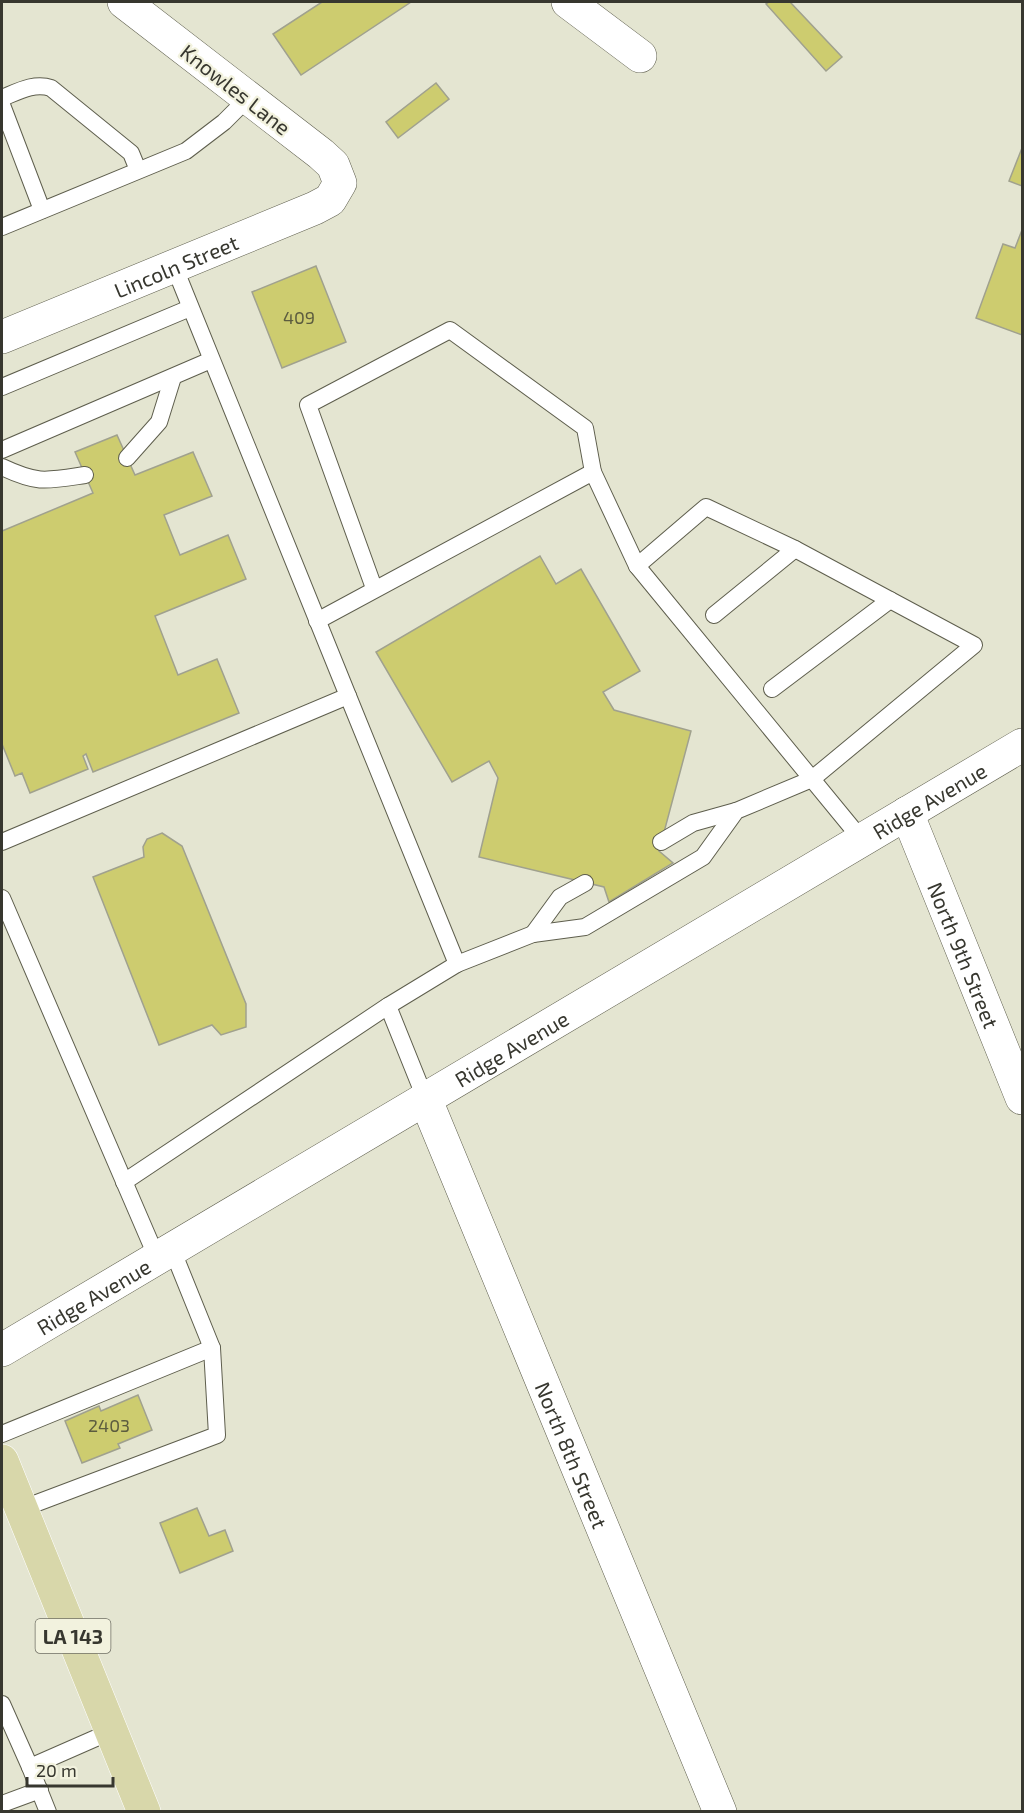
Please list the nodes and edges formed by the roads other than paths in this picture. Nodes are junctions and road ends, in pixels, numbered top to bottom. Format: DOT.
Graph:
graph roads {
  1 [pos="124,2"];
  2 [pos="568,2"];
  3 [pos="640,56"];
  4 [pos="2,98"];
  5 [pos="248,98"];
  6 [pos="2,105"];
  7 [pos="138,170"];
  8 [pos="340,183"];
  9 [pos="42,210"];
  10 [pos="2,227"];
  11 [pos="174,266"];
  12 [pos="190,308"];
  13 [pos="3,333"];
  14 [pos="211,360"];
  15 [pos="173,376"];
  16 [pos="2,387"];
  17 [pos="2,450"];
  18 [pos="127,458"];
  19 [pos="2,467"];
  20 [pos="593,472"];
  21 [pos="85,475"];
  22 [pos="795,549"];
  23 [pos="638,566"];
  24 [pos="374,588"];
  25 [pos="890,600"];
  26 [pos="714,615"];
  27 [pos="317,621"];
  28 [pos="772,689"];
  29 [pos="348,696"];
  30 [pos="1023,745"];
  31 [pos="812,779"];
  32 [pos="736,811"];
  33 [pos="907,813"];
  34 [pos="862,840"];
  35 [pos="2,842"];
  36 [pos="661,842"];
  37 [pos="585,883"];
  38 [pos="2,898"];
  39 [pos="533,934"];
  40 [pos="457,964"];
  41 [pos="388,1006"];
  42 [pos="425,1098"];
  43 [pos="1023,1098"];
  44 [pos="124,1182"];
  45 [pos="164,1253"];
  46 [pos="212,1348"];
  47 [pos="2,1350"];
  48 [pos="2,1434"];
  49 [pos="2,1461"];
  50 [pos="21,1509"];
  51 [pos="2,1704"];
  52 [pos="112,1731"];
  53 [pos="30,1767"];
  54 [pos="39,1790"];
  55 [pos="2,1804"];
  56 [pos="48,1812"];
  57 [pos="144,1812"];
  58 [pos="720,1812"];
  1 -- 5 [label="street, Knowles Lane"];
  2 -- 3 [label="street"];
  4 -- 7 [label="lane"];
  5 -- 7 [label="lane"];
  5 -- 8 [label="street, Knowles Lane"];
  6 -- 9 [label="lane"];
  7 -- 9 [label="lane"];
  8 -- 11 [label="street, Lincoln Street"];
  9 -- 10 [label="lane"];
  11 -- 12 [label="lane"];
  11 -- 13 [label="street, Lincoln Street"];
  12 -- 14 [label="lane"];
  12 -- 16 [label="lane"];
  14 -- 15 [label="lane"];
  14 -- 27 [label="lane"];
  15 -- 17 [label="lane"];
  15 -- 18 [label="lane"];
  19 -- 21 [label="lane"];
  20 -- 23 [label="lane"];
  20 -- 24 [label="lane"];
  20 -- 24 [label="lane"];
  22 -- 23 [label="lane"];
  22 -- 25 [label="lane"];
  22 -- 26 [label="lane"];
  23 -- 31 [label="lane"];
  24 -- 27 [label="lane"];
  25 -- 28 [label="lane"];
  25 -- 31 [label="lane"];
  27 -- 29 [label="lane"];
  29 -- 35 [label="lane"];
  29 -- 40 [label="lane"];
  30 -- 33 [label="street, Ridge Avenue"];
  31 -- 32 [label="lane"];
  31 -- 34 [label="lane"];
  32 -- 36 [label="lane"];
  32 -- 39 [label="lane"];
  33 -- 34 [label="street, Ridge Avenue"];
  33 -- 43 [label="street, North 9th Street"];
  34 -- 42 [label="street, Ridge Avenue"];
  37 -- 39 [label="lane"];
  38 -- 44 [label="lane"];
  39 -- 40 [label="lane"];
  40 -- 41 [label="lane"];
  41 -- 42 [label="lane"];
  41 -- 44 [label="lane"];
  42 -- 45 [label="street, Ridge Avenue"];
  42 -- 58 [label="street, North 8th Street"];
  44 -- 45 [label="lane"];
  45 -- 46 [label="lane"];
  45 -- 47 [label="street, Ridge Avenue"];
  46 -- 48 [label="lane"];
  46 -- 50 [label="lane"];
  49 -- 50 [label="main road, LA 143"];
  50 -- 52 [label="main road, LA 143"];
  51 -- 53 [label="lane"];
  52 -- 53 [label="lane"];
  52 -- 57 [label="main road, LA 143"];
  53 -- 54 [label="lane"];
  54 -- 55 [label="lane"];
  54 -- 56 [label="lane"];
}
